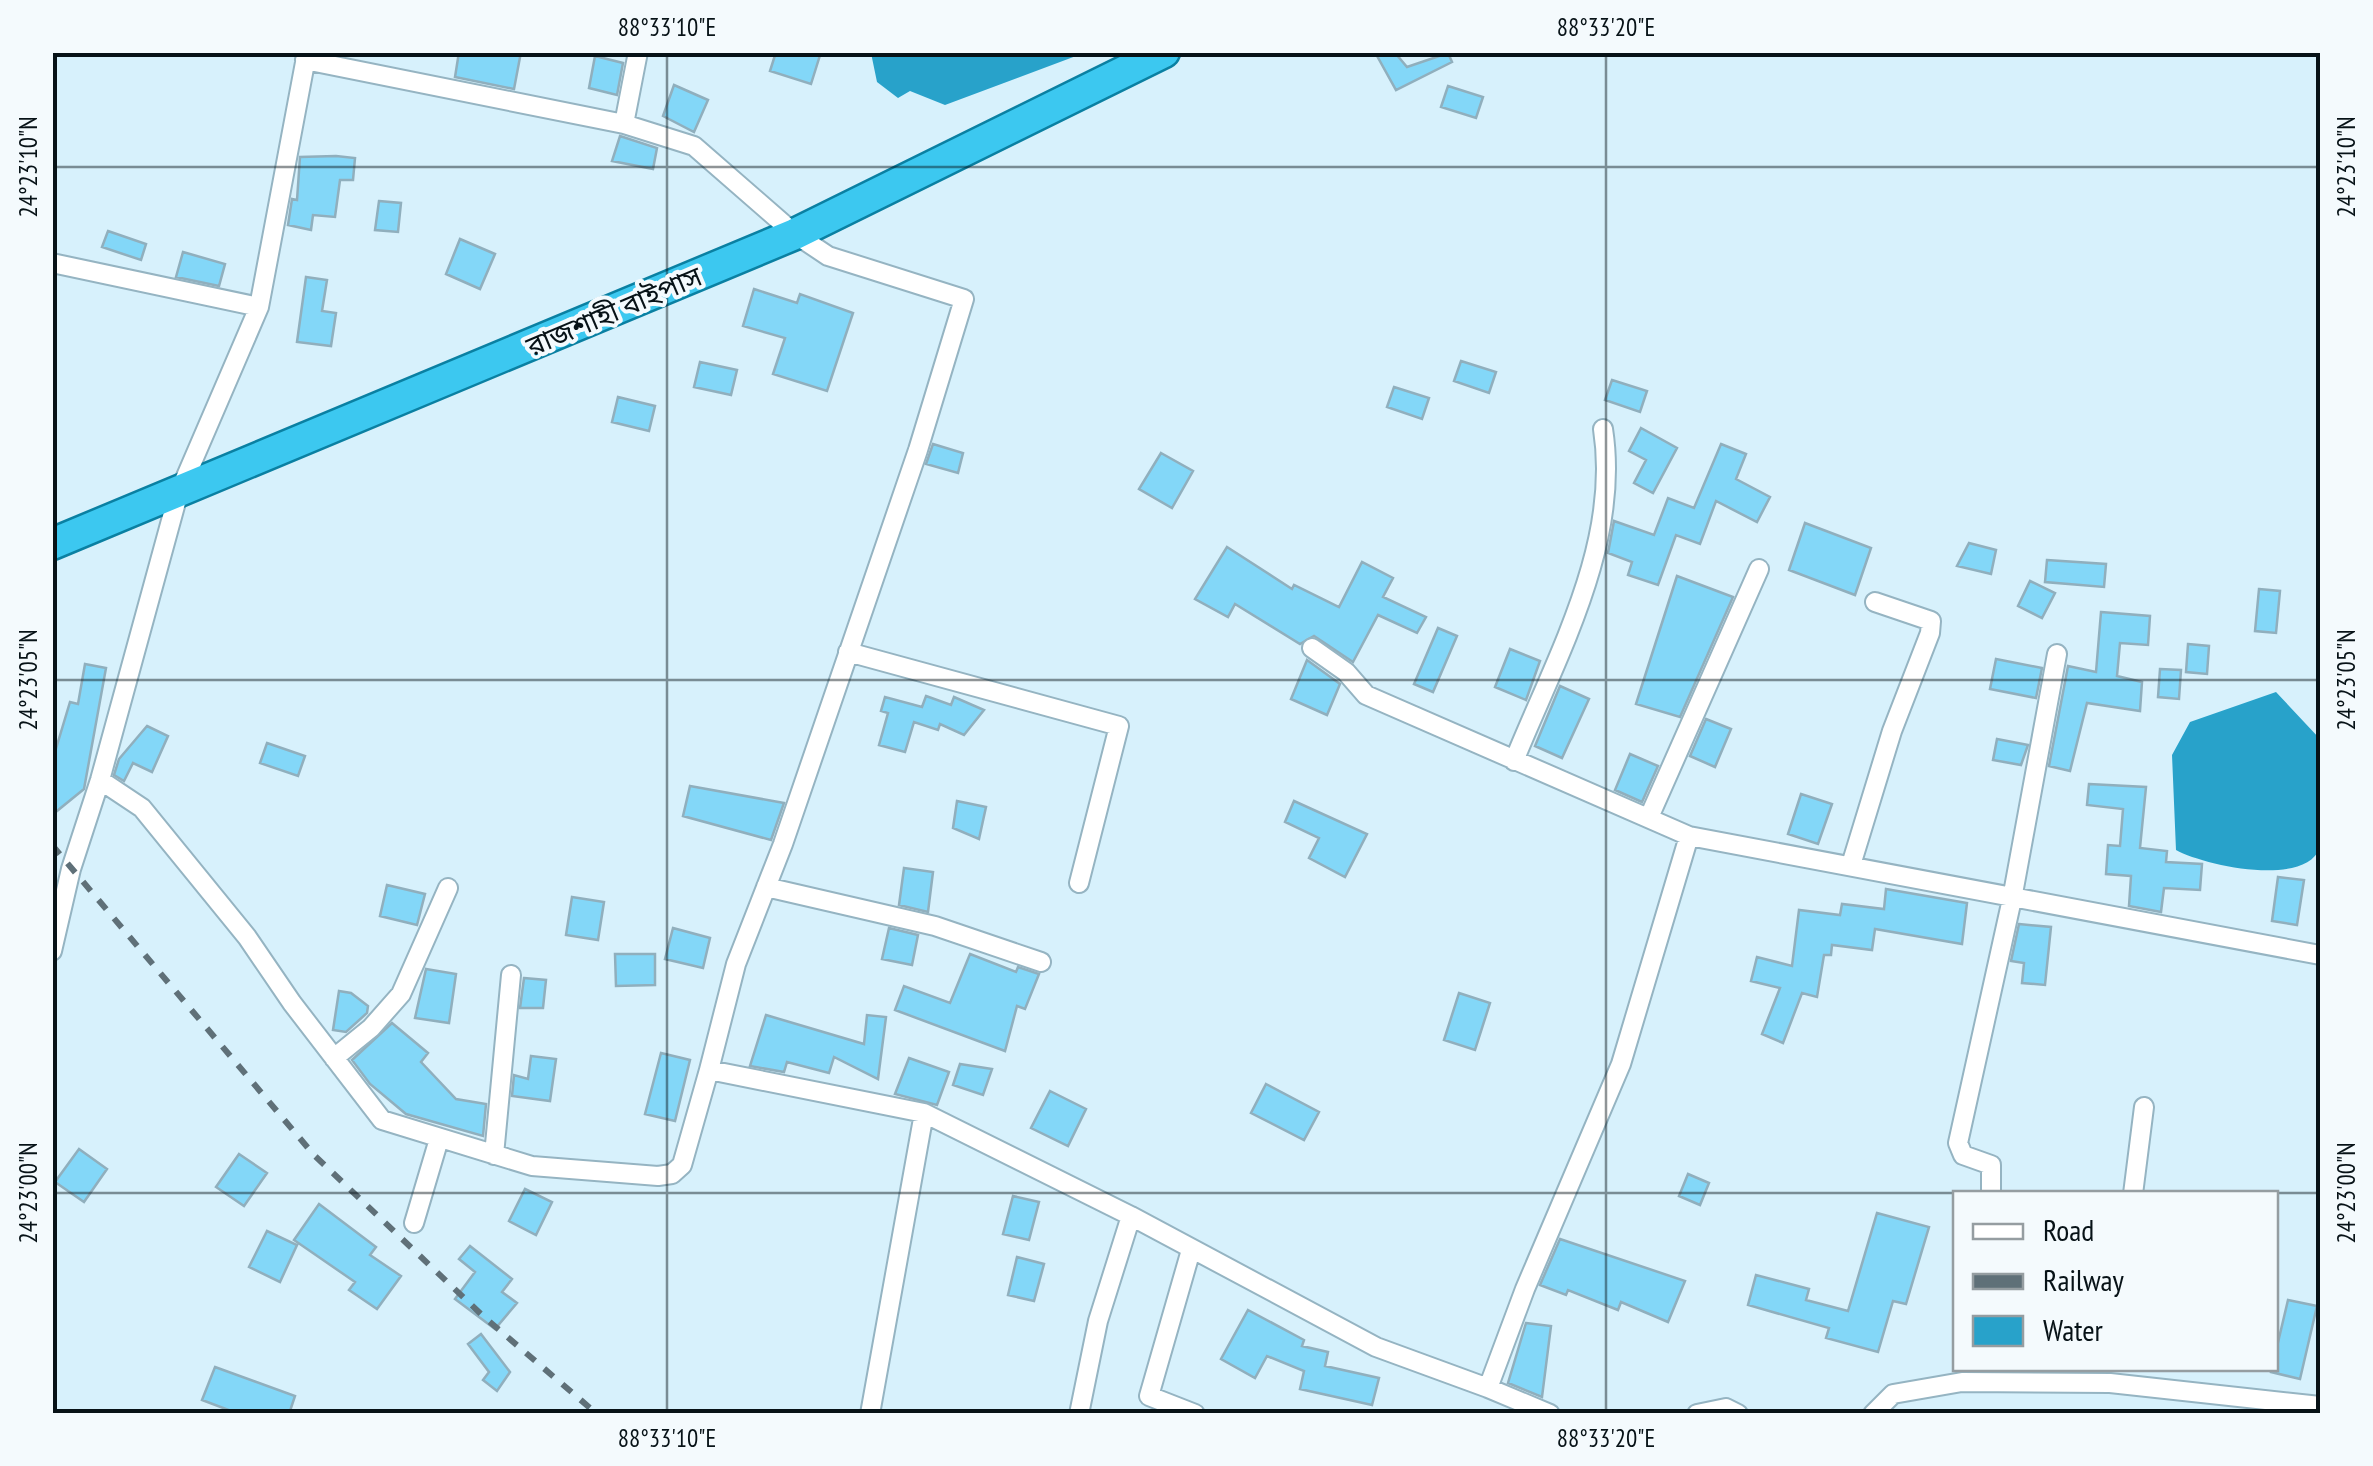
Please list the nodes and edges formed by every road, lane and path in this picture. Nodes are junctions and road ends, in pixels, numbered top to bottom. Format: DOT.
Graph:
graph roads {
  1 [pos="638,52"];
  2 [pos="1164,52"];
  3 [pos="306,56"];
  4 [pos="624,124"];
  5 [pos="795,234"];
  6 [pos="52,263"];
  7 [pos="260,307"];
  8 [pos="1603,430"];
  9 [pos="178,495"];
  10 [pos="52,544"];
  11 [pos="1758,569"];
  12 [pos="1875,602"];
  13 [pos="1312,648"];
  14 [pos="848,652"];
  15 [pos="2057,654"];
  16 [pos="1514,761"];
  17 [pos="100,780"];
  18 [pos="1650,816"];
  19 [pos="1690,836"];
  20 [pos="1851,865"];
  21 [pos="1079,883"];
  22 [pos="448,888"];
  23 [pos="766,888"];
  24 [pos="2012,898"];
  25 [pos="52,951"];
  26 [pos="2320,956"];
  27 [pos="1041,962"];
  28 [pos="511,975"];
  29 [pos="334,1058"];
  30 [pos="709,1070"];
  31 [pos="2144,1107"];
  32 [pos="924,1113"];
  33 [pos="439,1139"];
  34 [pos="494,1154"];
  35 [pos="1991,1191"];
  36 [pos="2133,1191"];
  37 [pos="1131,1216"];
  38 [pos="414,1223"];
  39 [pos="1191,1250"];
  40 [pos="1964,1375"];
  41 [pos="2111,1376"];
  42 [pos="1488,1388"];
  43 [pos="2320,1406"];
  44 [pos="870,1414"];
  45 [pos="1078,1414"];
  46 [pos="1196,1414"];
  47 [pos="1550,1414"];
  48 [pos="1697,1414"];
  49 [pos="1738,1414"];
  50 [pos="1873,1414"];
  1 -- 4 [label="street"];
  2 -- 5 [label="highway, রাজশাহী বাইপাস"];
  3 -- 4 [label="street"];
  3 -- 7 [label="street"];
  4 -- 5 [label="street"];
  5 -- 9 [label="highway, রাজশাহী বাইপাস"];
  5 -- 14 [label="street"];
  6 -- 7 [label="street"];
  7 -- 9 [label="street"];
  8 -- 16 [label="street"];
  9 -- 10 [label="highway, রাজশাহী বাইপাস"];
  9 -- 17 [label="street"];
  11 -- 18 [label="street"];
  12 -- 20 [label="street"];
  13 -- 16 [label="street"];
  14 -- 21 [label="street"];
  14 -- 23 [label="street"];
  15 -- 24 [label="street"];
  16 -- 18 [label="street"];
  17 -- 25 [label="street"];
  17 -- 29 [label="street"];
  18 -- 19 [label="street"];
  19 -- 20 [label="street"];
  19 -- 42 [label="street"];
  20 -- 24 [label="street"];
  22 -- 29 [label="street"];
  23 -- 27 [label="street"];
  23 -- 30 [label="street"];
  24 -- 26 [label="street"];
  24 -- 35 [label="street"];
  28 -- 34 [label="street"];
  29 -- 33 [label="street"];
  30 -- 32 [label="street"];
  30 -- 34 [label="street"];
  31 -- 36 [label="street"];
  32 -- 37 [label="street"];
  32 -- 44 [label="street"];
  33 -- 34 [label="street"];
  33 -- 38 [label="street"];
  37 -- 39 [label="street"];
  37 -- 45 [label="street"];
  39 -- 42 [label="street"];
  39 -- 46 [label="street"];
  40 -- 41 [label="street"];
  40 -- 50 [label="street"];
  41 -- 43 [label="street"];
  42 -- 47 [label="street"];
  48 -- 49 [label="street"];
}
